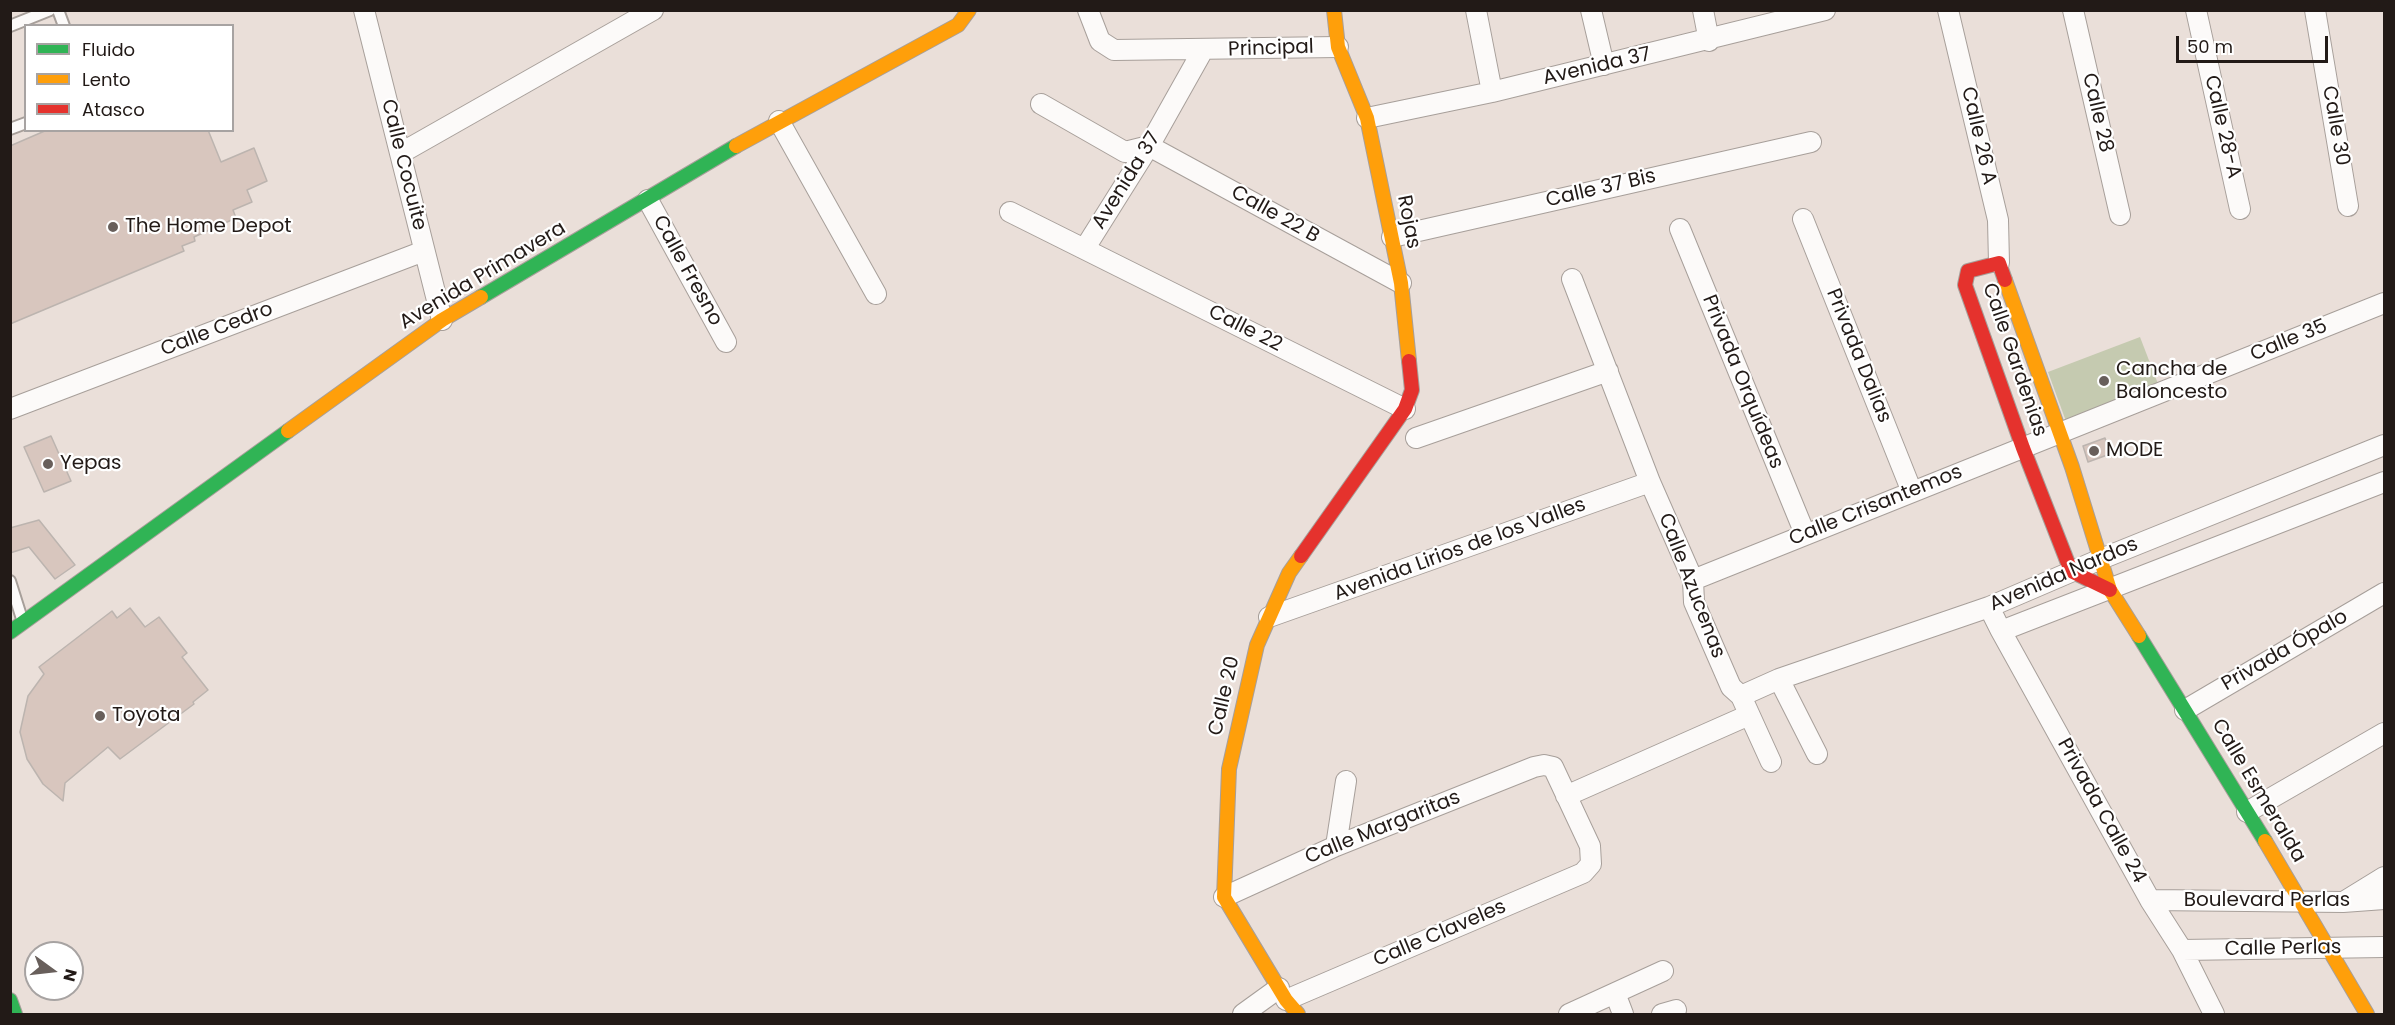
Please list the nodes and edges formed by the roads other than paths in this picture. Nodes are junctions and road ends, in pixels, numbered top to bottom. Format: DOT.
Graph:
graph roads {
  1 [pos="50,10"];
  2 [pos="364,10"];
  3 [pos="653,10"];
  4 [pos="1088,10"];
  5 [pos="1334,10"];
  6 [pos="1476,10"];
  7 [pos="1591,10"];
  8 [pos="1703,10"];
  9 [pos="1948,10"];
  10 [pos="2073,10"];
  11 [pos="2196,10"];
  12 [pos="2315,10"];
  13 [pos="969,11"];
  14 [pos="1825,11"];
  15 [pos="10,26"];
  16 [pos="1709,41"];
  17 [pos="1338,47"];
  18 [pos="1203,50"];
  19 [pos="1604,65"];
  20 [pos="1492,92"];
  21 [pos="1041,104"];
  22 [pos="1367,118"];
  23 [pos="779,121"];
  24 [pos="1811,142"];
  25 [pos="1149,146"];
  26 [pos="400,153"];
  27 [pos="648,200"];
  28 [pos="2348,206"];
  29 [pos="2240,209"];
  30 [pos="1010,212"];
  31 [pos="2120,215"];
  32 [pos="1803,219"];
  33 [pos="1680,229"];
  34 [pos="1392,237"];
  35 [pos="1085,248"];
  36 [pos="424,251"];
  37 [pos="1999,263"];
  38 [pos="1572,279"];
  39 [pos="1401,283"];
  40 [pos="876,294"];
  41 [pos="2385,303"];
  42 [pos="442,320"];
  43 [pos="726,342"];
  44 [pos="1608,371"];
  45 [pos="10,409"];
  46 [pos="1405,409"];
  47 [pos="2059,434"];
  48 [pos="1416,438"];
  49 [pos="2385,445"];
  50 [pos="2023,448"];
  51 [pos="1650,482"];
  52 [pos="2385,482"];
  53 [pos="1912,492"];
  54 [pos="1805,534"];
  55 [pos="2101,559"];
  56 [pos="2071,571"];
  57 [pos="1693,580"];
  58 [pos="10,581"];
  59 [pos="2109,590"];
  60 [pos="2385,593"];
  61 [pos="13,601"];
  62 [pos="1989,607"];
  63 [pos="1269,617"];
  64 [pos="23,623"];
  65 [pos="2001,631"];
  66 [pos="10,632"];
  67 [pos="1779,680"];
  68 [pos="1741,696"];
  69 [pos="2185,710"];
  70 [pos="1749,715"];
  71 [pos="2385,733"];
  72 [pos="1817,754"];
  73 [pos="1771,762"];
  74 [pos="1346,782"];
  75 [pos="1566,796"];
  76 [pos="2247,812"];
  77 [pos="1336,846"];
  78 [pos="2385,877"];
  79 [pos="1224,897"];
  80 [pos="2385,899"];
  81 [pos="2150,900"];
  82 [pos="2303,902"];
  83 [pos="2343,903"];
  84 [pos="2385,947"];
  85 [pos="2331,949"];
  86 [pos="2182,950"];
  87 [pos="1663,971"];
  88 [pos="1615,993"];
  89 [pos="10,1000"];
  90 [pos="1288,1001"];
  91 [pos="15,1014"];
  92 [pos="1243,1014"];
  93 [pos="1569,1014"];
  94 [pos="1623,1014"];
  95 [pos="2214,1014"];
  96 [pos="2367,1014"];
  1 -- 15 [label="lane"];
  2 -- 26 [label="street, Calle Cocuite"];
  3 -- 26 [label="street"];
  4 -- 18 [label="street"];
  5 -- 17 [label="street"];
  6 -- 20 [label="street"];
  7 -- 19 [label="street"];
  8 -- 16 [label="street"];
  9 -- 37 [label="street, Calle 26 A"];
  10 -- 31 [label="street, Calle 28"];
  11 -- 29 [label="street, Calle 28-A"];
  12 -- 28 [label="street, Calle 30"];
  13 -- 23 [label="street, Avenida Primavera"];
  14 -- 16 [label="street, Avenida 37"];
  16 -- 19 [label="street, Avenida 37"];
  17 -- 18 [label="street, Principal"];
  17 -- 22 [label="street, Rojas"];
  18 -- 25 [label="street, Avenida 37"];
  19 -- 20 [label="street, Avenida 37"];
  20 -- 22 [label="street, Avenida 37"];
  21 -- 25 [label="street"];
  22 -- 34 [label="street, Rojas"];
  23 -- 27 [label="street, Avenida Primavera"];
  23 -- 40 [label="street"];
  24 -- 34 [label="street, Calle 37 Bis"];
  25 -- 35 [label="street, Avenida 37"];
  25 -- 39 [label="street, Calle 22 B"];
  26 -- 36 [label="street, Calle Cocuite"];
  27 -- 42 [label="street, Avenida Primavera"];
  27 -- 43 [label="street, Calle Fresno"];
  30 -- 35 [label="street"];
  32 -- 53 [label="street, Privada Dalias"];
  33 -- 54 [label="street, Privada Orquídeas"];
  34 -- 39 [label="street, Rojas"];
  35 -- 46 [label="street, Calle 22"];
  36 -- 42 [label="street, Calle Cocuite"];
  36 -- 45 [label="street, Calle Cedro"];
  37 -- 47 [label="street, Calle Gardenias"];
  37 -- 50 [label="street, Calle Gardenias"];
  38 -- 44 [label="street, Calle Azucenas"];
  39 -- 46 [label="street, Rojas"];
  41 -- 47 [label="street, Calle 35"];
  42 -- 64 [label="street, Avenida Primavera"];
  44 -- 48 [label="street"];
  44 -- 51 [label="street, Calle Azucenas"];
  46 -- 63 [label="street, Calle 20"];
  47 -- 50 [label="street, Calle Crisantemos"];
  47 -- 55 [label="street, Calle Gardenias"];
  49 -- 55 [label="street, Avenida Nardos"];
  50 -- 53 [label="street, Calle Crisantemos"];
  50 -- 56 [label="street, Calle Gardenias"];
  51 -- 57 [label="street, Calle Azucenas"];
  51 -- 63 [label="street, Avenida Lirios de los Valles"];
  52 -- 59 [label="street, Avenida Nardos"];
  53 -- 54 [label="street, Calle Crisantemos"];
  54 -- 57 [label="street, Calle Crisantemos"];
  55 -- 56 [label="street, Avenida Nardos"];
  55 -- 59 [label="street, Calle Gardenias"];
  56 -- 59 [label="street"];
  56 -- 62 [label="street, Avenida Nardos"];
  57 -- 68 [label="street, Calle Azucenas"];
  58 -- 61 [label="lane"];
  59 -- 65 [label="street, Avenida Nardos"];
  59 -- 69 [label="street, Calle Esmeralda"];
  60 -- 69 [label="street, Privada Ópalo"];
  61 -- 64 [label="lane"];
  62 -- 65 [label="street, Privada Calle 24"];
  62 -- 67 [label="street, Avenida Nardos"];
  63 -- 79 [label="street, Calle 20"];
  64 -- 66 [label="street, Avenida Primavera"];
  65 -- 81 [label="street, Privada Calle 24"];
  67 -- 68 [label="street, Avenida Nardos"];
  67 -- 72 [label="street"];
  68 -- 70 [label="street, Calle Azucenas"];
  69 -- 76 [label="street, Calle Esmeralda"];
  70 -- 73 [label="street, Calle Azucenas"];
  70 -- 75 [label="street"];
  71 -- 76 [label="street"];
  74 -- 77 [label="street"];
  75 -- 77 [label="street, Calle Margaritas"];
  75 -- 90 [label="street, Calle Claveles"];
  76 -- 82 [label="street, Calle Esmeralda"];
  77 -- 79 [label="street, Calle Margaritas"];
  78 -- 83 [label="street"];
  79 -- 90 [label="street"];
  80 -- 83 [label="street, Boulevard Perlas"];
  81 -- 82 [label="street, Boulevard Perlas"];
  81 -- 86 [label="street, Privada Calle 24"];
  82 -- 83 [label="street, Boulevard Perlas"];
  82 -- 85 [label="street, Calle Esmeralda"];
  84 -- 85 [label="street, Calle Perlas"];
  85 -- 86 [label="street, Calle Perlas"];
  85 -- 96 [label="street, Calle Esmeralda"];
  86 -- 95 [label="street, Privada Calle 24"];
  87 -- 88 [label="street"];
  88 -- 93 [label="street"];
  88 -- 94 [label="street"];
  89 -- 91 [label="street"];
  90 -- 92 [label="street, Calle Claveles"];
}
